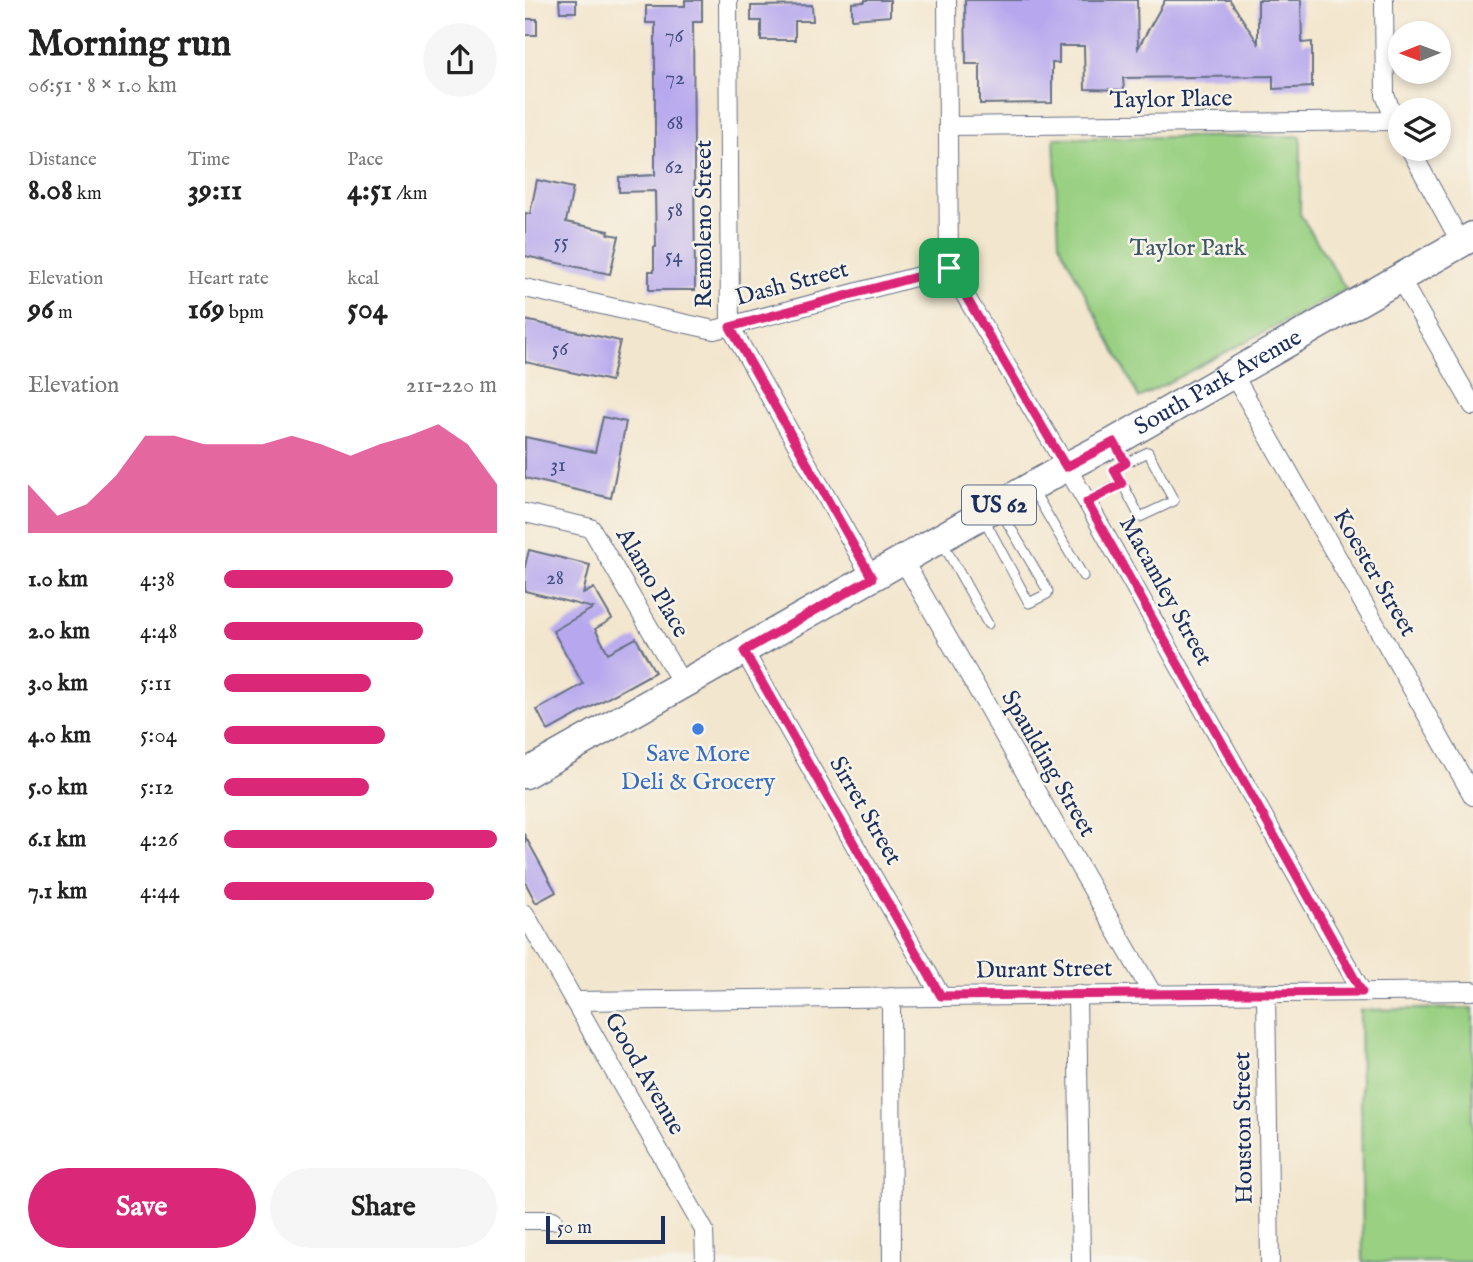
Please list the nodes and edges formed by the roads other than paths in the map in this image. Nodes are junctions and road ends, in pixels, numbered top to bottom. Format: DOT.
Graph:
graph roads {
  1 [pos="728,0"];
  2 [pos="947,0"];
  3 [pos="1384,0"];
  4 [pos="1388,103"];
  5 [pos="948,126"];
  6 [pos="1388,126"];
  7 [pos="1417,161"];
  8 [pos="1467,239"];
  9 [pos="949,268"];
  10 [pos="1400,279"];
  11 [pos="525,288"];
  12 [pos="730,327"];
  13 [pos="1233,374"];
  14 [pos="1473,406"];
  15 [pos="1131,446"];
  16 [pos="1066,467"];
  17 [pos="1122,484"];
  18 [pos="1031,487"];
  19 [pos="1087,502"];
  20 [pos="990,510"];
  21 [pos="525,513"];
  22 [pos="940,539"];
  23 [pos="903,560"];
  24 [pos="1083,576"];
  25 [pos="872,578"];
  26 [pos="988,624"];
  27 [pos="744,651"];
  28 [pos="683,685"];
  29 [pos="525,774"];
  30 [pos="1473,796"];
  31 [pos="527,924"];
  32 [pos="1473,991"];
  33 [pos="1362,992"];
  34 [pos="1152,993"];
  35 [pos="1266,993"];
  36 [pos="1077,994"];
  37 [pos="941,996"];
  38 [pos="891,997"];
  39 [pos="574,1000"];
  40 [pos="525,1220"];
  41 [pos="553,1220"];
  42 [pos="705,1262"];
  43 [pos="892,1262"];
  44 [pos="1081,1262"];
  45 [pos="1270,1262"];
  1 -- 12 [label="street, Remoleno Street"];
  2 -- 5 [label="street"];
  3 -- 4 [label="street"];
  5 -- 6 [label="street, Taylor Place"];
  5 -- 9 [label="street"];
  7 -- 8 [label="street"];
  8 -- 10 [label="main road, South Park Avenue / US 62"];
  9 -- 12 [label="street, Dash Street"];
  9 -- 16 [label="street, Macamley Street"];
  10 -- 13 [label="main road, South Park Avenue / US 62"];
  10 -- 14 [label="street"];
  11 -- 12 [label="street, Dash Street"];
  12 -- 25 [label="street, Remoleno Street"];
  13 -- 15 [label="main road, South Park Avenue / US 62"];
  13 -- 30 [label="street, Koester Street"];
  15 -- 16 [label="main road, South Park Avenue / US 62"];
  15 -- 17 [label="lane"];
  15 -- 17 [label="lane"];
  16 -- 18 [label="main road, South Park Avenue / US 62"];
  16 -- 19 [label="street, Macamley Street"];
  17 -- 19 [label="lane"];
  18 -- 20 [label="main road, South Park Avenue / US 62"];
  18 -- 24 [label="lane"];
  19 -- 33 [label="street, Macamley Street"];
  20 -- 20 [label="lane"];
  20 -- 22 [label="main road, South Park Avenue / US 62"];
  21 -- 28 [label="street, Alamo Place"];
  22 -- 23 [label="main road, South Park Avenue / US 62"];
  22 -- 26 [label="lane"];
  23 -- 25 [label="main road, South Park Avenue / US 62"];
  23 -- 34 [label="street, Spaulding Street"];
  25 -- 27 [label="main road, South Park Avenue / US 62"];
  27 -- 28 [label="main road, South Park Avenue / US 62"];
  27 -- 37 [label="street, Sirret Street"];
  28 -- 29 [label="main road, South Park Avenue / US 62"];
  31 -- 39 [label="street, Good Avenue"];
  32 -- 33 [label="street, Durant Street"];
  33 -- 35 [label="street, Durant Street"];
  34 -- 35 [label="street, Durant Street"];
  34 -- 36 [label="street, Durant Street"];
  35 -- 45 [label="street, Houston Street"];
  36 -- 37 [label="street, Durant Street"];
  36 -- 44 [label="street"];
  37 -- 38 [label="street, Durant Street"];
  38 -- 39 [label="street, Durant Street"];
  38 -- 43 [label="street"];
  39 -- 42 [label="street, Good Avenue"];
  40 -- 41 [label="street"];
}
